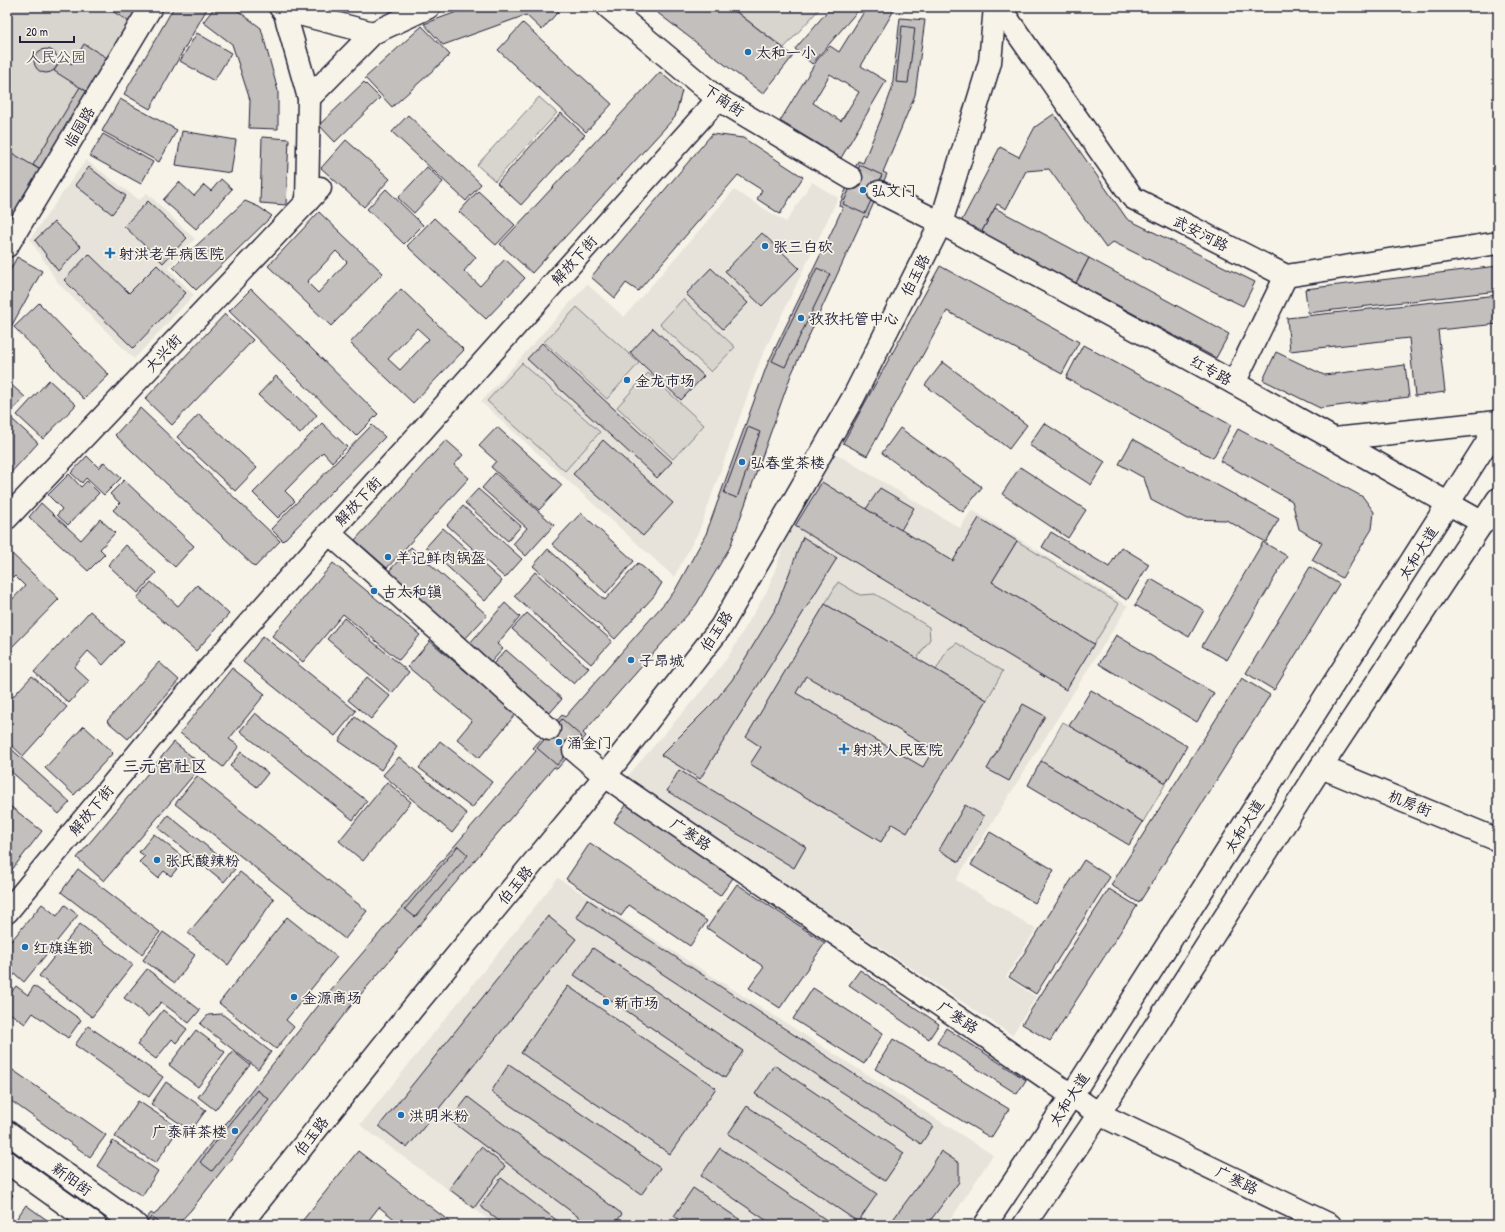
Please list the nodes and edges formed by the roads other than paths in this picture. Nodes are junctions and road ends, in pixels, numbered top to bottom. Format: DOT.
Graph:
graph roads {
  1 [pos="151,7"];
  2 [pos="429,7"];
  3 [pos="608,7"];
  4 [pos="995,7"];
  5 [pos="999,7"];
  6 [pos="282,9"];
  7 [pos="373,33"];
  8 [pos="309,98"];
  9 [pos="718,99"];
  10 [pos="851,178"];
  11 [pos="879,192"];
  12 [pos="942,224"];
  13 [pos="1498,243"];
  14 [pos="7,246"];
  15 [pos="1286,276"];
  16 [pos="1234,383"];
  17 [pos="1498,422"];
  18 [pos="1498,425"];
  19 [pos="1334,439"];
  20 [pos="1498,499"];
  21 [pos="1449,504"];
  22 [pos="7,518"];
  23 [pos="1483,523"];
  24 [pos="329,533"];
  25 [pos="550,729"];
  26 [pos="574,750"];
  27 [pos="1321,767"];
  28 [pos="605,776"];
  29 [pos="1498,840"];
  30 [pos="7,912"];
  31 [pos="1072,1096"];
  32 [pos="1099,1114"];
  33 [pos="7,1132"];
  34 [pos="7,1162"];
  35 [pos="95,1225"];
  36 [pos="136,1225"];
  37 [pos="240,1225"];
  38 [pos="985,1225"];
  39 [pos="1024,1225"];
  40 [pos="1330,1225"];
  1 -- 14 [label="street, 临园路"];
  2 -- 7 [label="street"];
  3 -- 9 [label="street, 下南街"];
  4 -- 12 [label="street, 伯玉路"];
  5 -- 15 [label="street, 武安河路"];
  6 -- 7 [label="street"];
  6 -- 8 [label="street"];
  7 -- 8 [label="street"];
  8 -- 22 [label="street, 大兴街"];
  9 -- 10 [label="street, 下南街"];
  9 -- 24 [label="street, 解放下街"];
  11 -- 12 [label="street, 红专路"];
  12 -- 16 [label="street, 红专路"];
  12 -- 28 [label="street, 伯玉路"];
  13 -- 15 [label="street"];
  15 -- 16 [label="street"];
  16 -- 19 [label="street, 红专路"];
  17 -- 19 [label="street"];
  18 -- 21 [label="street, 太和大道"];
  19 -- 21 [label="street, 红专路"];
  20 -- 23 [label="street"];
  21 -- 23 [label="street, 红专路"];
  21 -- 31 [label="street, 太和大道"];
  23 -- 27 [label="street"];
  24 -- 25 [label="street"];
  24 -- 30 [label="street, 解放下街"];
  26 -- 28 [label="street, 广寒路"];
  27 -- 29 [label="street, 机房街"];
  27 -- 32 [label="street"];
  28 -- 31 [label="street, 广寒路"];
  28 -- 37 [label="street, 伯玉路"];
  31 -- 32 [label="street, 广寒路"];
  31 -- 38 [label="street, 太和大道"];
  32 -- 39 [label="street"];
  32 -- 40 [label="street, 广寒路"];
  33 -- 36 [label="street, 新阳街"];
  34 -- 35 [label="street, 新阳街"];
}
